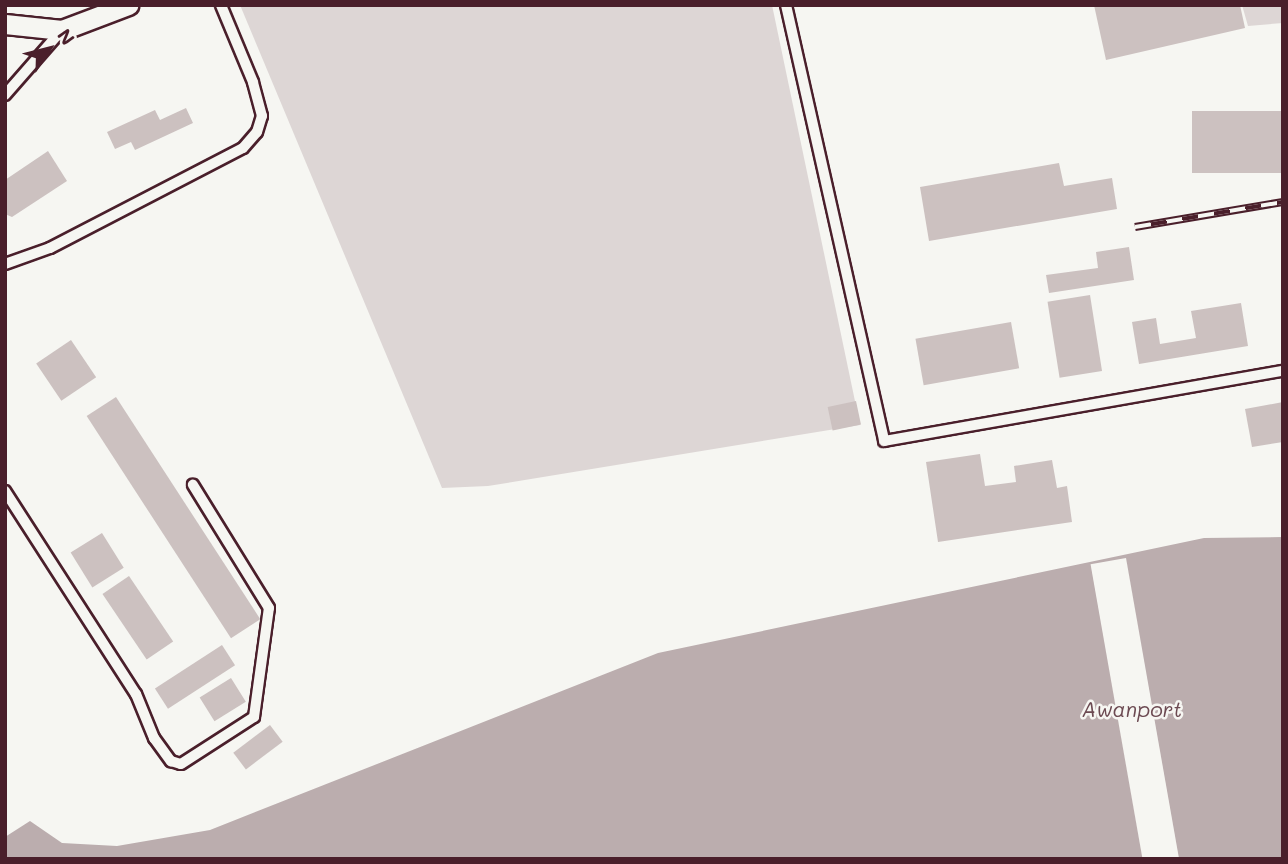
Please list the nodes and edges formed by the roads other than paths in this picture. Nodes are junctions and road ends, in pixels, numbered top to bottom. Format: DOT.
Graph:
graph roads {
  1 [pos="128,5"];
  2 [pos="221,5"];
  3 [pos="786,5"];
  4 [pos="5,24"];
  5 [pos="62,30"];
  6 [pos="5,95"];
  7 [pos="5,264"];
  8 [pos="1283,371"];
  9 [pos="193,485"];
  10 [pos="5,491"];
  1 -- 5 [label="street"];
  2 -- 7 [label="lane"];
  3 -- 8 [label="lane"];
  4 -- 5 [label="street"];
  5 -- 6 [label="lane"];
  9 -- 10 [label="lane"];
}
